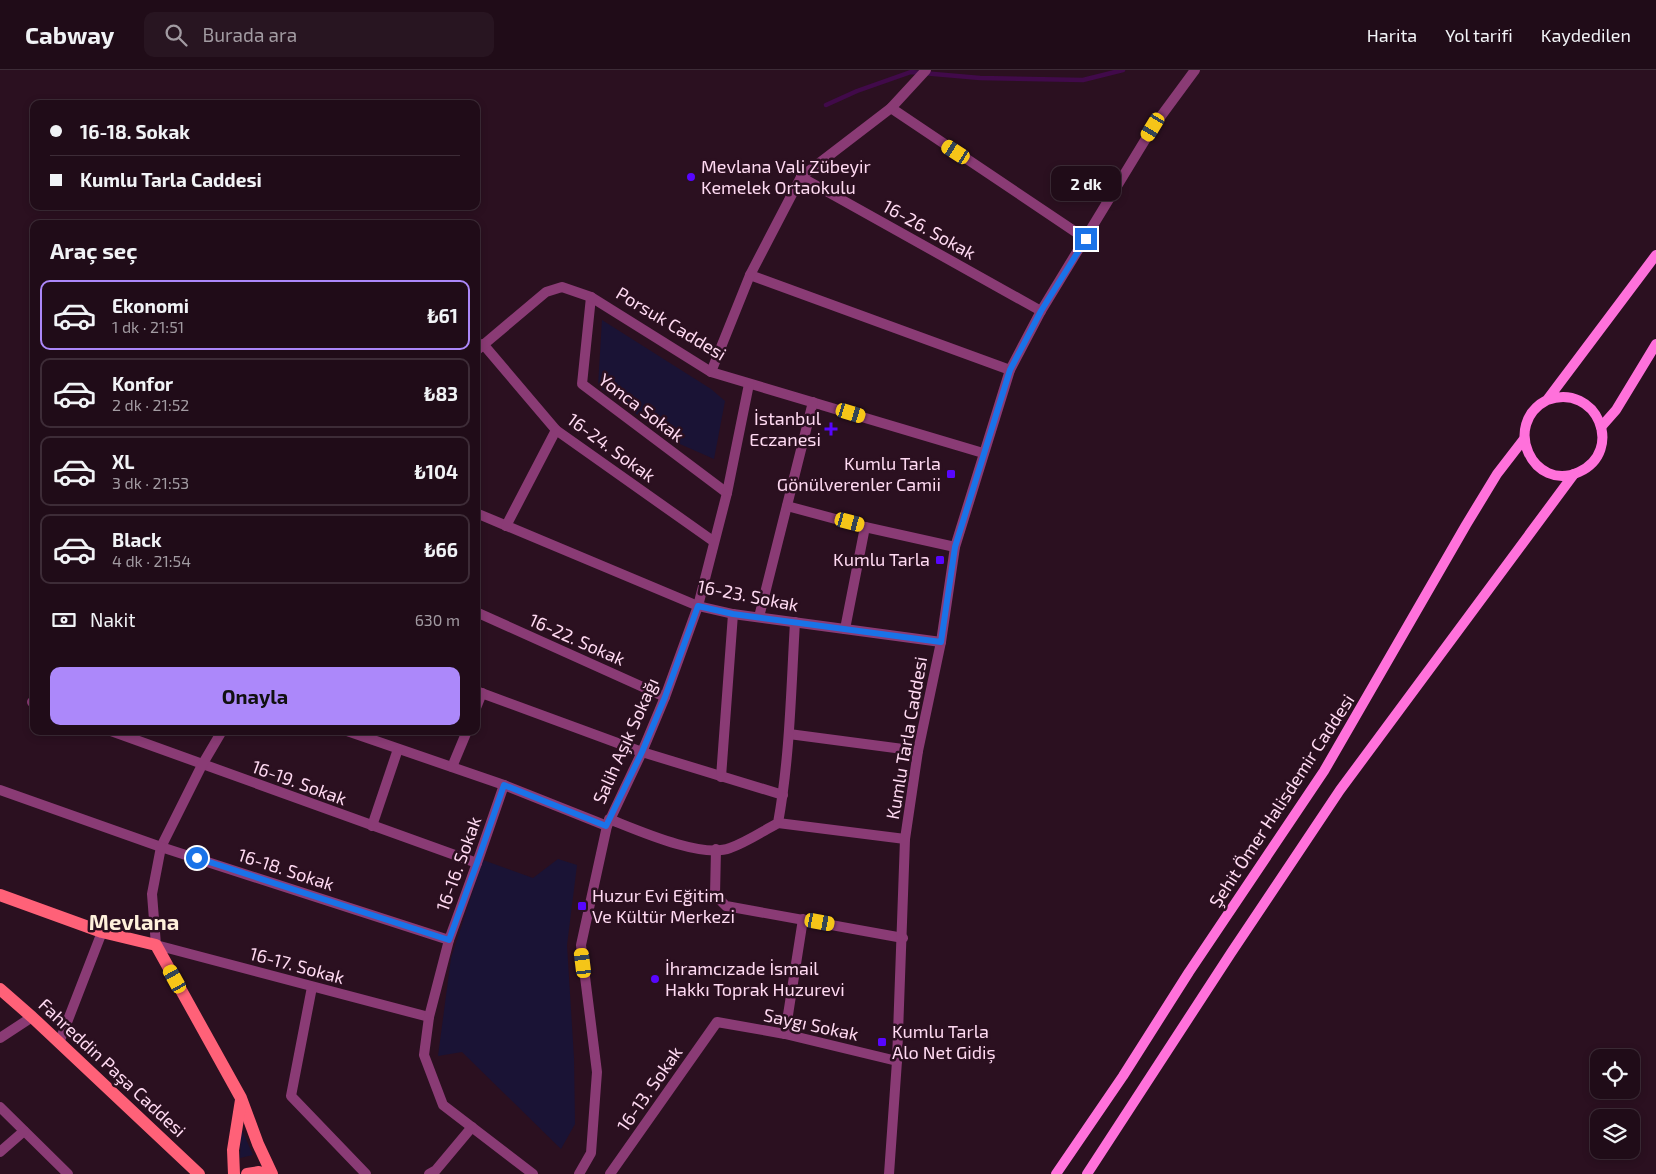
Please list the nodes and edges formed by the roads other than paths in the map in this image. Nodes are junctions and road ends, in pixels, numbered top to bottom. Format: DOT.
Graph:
graph roads {
  1 [pos="1196,70"];
  2 [pos="923,74"];
  3 [pos="891,108"];
  4 [pos="801,177"];
  5 [pos="1086,239"];
  6 [pos="1656,255"];
  7 [pos="750,275"];
  8 [pos="591,296"];
  9 [pos="1041,311"];
  10 [pos="1656,344"];
  11 [pos="480,348"];
  12 [pos="1010,370"];
  13 [pos="711,372"];
  14 [pos="749,384"];
  15 [pos="1547,400"];
  16 [pos="813,402"];
  17 [pos="1601,426"];
  18 [pos="556,430"];
  19 [pos="1524,439"];
  20 [pos="983,453"];
  21 [pos="1574,474"];
  22 [pos="727,493"];
  23 [pos="787,506"];
  24 [pos="480,515"];
  25 [pos="506,526"];
  26 [pos="865,527"];
  27 [pos="713,541"];
  28 [pos="955,547"];
  29 [pos="698,606"];
  30 [pos="480,614"];
  31 [pos="733,614"];
  32 [pos="759,617"];
  33 [pos="795,622"];
  34 [pos="845,629"];
  35 [pos="941,642"];
  36 [pos="480,692"];
  37 [pos="665,697"];
  38 [pos="789,734"];
  39 [pos="122,735"];
  40 [pos="220,735"];
  41 [pos="358,735"];
  42 [pos="465,735"];
  43 [pos="398,749"];
  44 [pos="918,751"];
  45 [pos="642,752"];
  46 [pos="202,765"];
  47 [pos="452,768"];
  48 [pos="721,777"];
  49 [pos="504,785"];
  50 [pos="0,790"];
  51 [pos="783,794"];
  52 [pos="608,822"];
  53 [pos="778,823"];
  54 [pos="372,826"];
  55 [pos="905,839"];
  56 [pos="161,847"];
  57 [pos="716,849"];
  58 [pos="477,863"];
  59 [pos="0,895"];
  60 [pos="803,920"];
  61 [pos="102,932"];
  62 [pos="903,938"];
  63 [pos="449,940"];
  64 [pos="156,944"];
  65 [pos="312,987"];
  66 [pos="0,989"];
  67 [pos="32,1017"];
  68 [pos="429,1017"];
  69 [pos="718,1022"];
  70 [pos="785,1034"];
  71 [pos="0,1038"];
  72 [pos="59,1043"];
  73 [pos="897,1061"];
  74 [pos="241,1098"];
  75 [pos="0,1107"];
  76 [pos="472,1127"];
  77 [pos="24,1131"];
  78 [pos="0,1152"];
  79 [pos="68,1174"];
  80 [pos="199,1174"];
  81 [pos="234,1174"];
  82 [pos="247,1174"];
  83 [pos="270,1174"];
  84 [pos="366,1174"];
  85 [pos="429,1174"];
  86 [pos="533,1174"];
  87 [pos="579,1174"];
  88 [pos="610,1174"];
  89 [pos="889,1174"];
  90 [pos="1056,1174"];
  91 [pos="1087,1174"];
  1 -- 5 [label="street, Kumlu Tarla Caddesi"];
  2 -- 3 [label="street"];
  3 -- 4 [label="street"];
  3 -- 5 [label="street"];
  4 -- 7 [label="street"];
  4 -- 9 [label="street, 16-26. Sokak"];
  5 -- 9 [label="street, Kumlu Tarla Caddesi"];
  6 -- 15 [label="main road"];
  7 -- 12 [label="street"];
  7 -- 13 [label="street"];
  8 -- 11 [label="street, Porsuk Caddesi"];
  8 -- 13 [label="street, Porsuk Caddesi"];
  8 -- 22 [label="street, Yonca Sokak"];
  9 -- 12 [label="street, Kumlu Tarla Caddesi"];
  10 -- 17 [label="main road"];
  11 -- 18 [label="street, 16-24. Sokak"];
  12 -- 20 [label="street, Kumlu Tarla Caddesi"];
  13 -- 14 [label="street, Porsuk Caddesi"];
  14 -- 16 [label="street, Porsuk Caddesi"];
  14 -- 22 [label="street, Salih Aşık Sokağı"];
  15 -- 17 [label="main road"];
  15 -- 19 [label="main road"];
  16 -- 20 [label="street, Porsuk Caddesi"];
  16 -- 23 [label="street"];
  17 -- 21 [label="main road"];
  18 -- 25 [label="street"];
  18 -- 27 [label="street, 16-24. Sokak"];
  19 -- 21 [label="main road"];
  19 -- 90 [label="main road, Şehit Ömer Halisdemir Caddesi"];
  20 -- 28 [label="street, Kumlu Tarla Caddesi"];
  21 -- 91 [label="main road"];
  22 -- 27 [label="street, Salih Aşık Sokağı"];
  23 -- 26 [label="street"];
  23 -- 32 [label="street"];
  24 -- 25 [label="street, 16-23. Sokak"];
  25 -- 29 [label="street, 16-23. Sokak"];
  26 -- 28 [label="street"];
  26 -- 34 [label="street"];
  27 -- 29 [label="street, Salih Aşık Sokağı"];
  28 -- 35 [label="street, Kumlu Tarla Caddesi"];
  29 -- 31 [label="street, 16-23. Sokak"];
  29 -- 37 [label="street, Salih Aşık Sokağı"];
  30 -- 37 [label="street, 16-22. Sokak"];
  31 -- 32 [label="street, 16-23. Sokak"];
  31 -- 48 [label="street"];
  32 -- 33 [label="street, 16-23. Sokak"];
  33 -- 34 [label="street, 16-23. Sokak"];
  33 -- 38 [label="street"];
  34 -- 35 [label="street, 16-23. Sokak"];
  35 -- 44 [label="street, Kumlu Tarla Caddesi"];
  36 -- 45 [label="street"];
  37 -- 45 [label="street, Salih Aşık Sokağı"];
  38 -- 44 [label="street"];
  38 -- 51 [label="street"];
  39 -- 46 [label="street, 16-19. Sokak"];
  40 -- 46 [label="street"];
  41 -- 43 [label="street"];
  42 -- 47 [label="street"];
  43 -- 47 [label="street"];
  43 -- 54 [label="street"];
  44 -- 55 [label="street, Kumlu Tarla Caddesi"];
  45 -- 48 [label="street"];
  45 -- 52 [label="street, Salih Aşık Sokağı"];
  46 -- 54 [label="street, 16-19. Sokak"];
  46 -- 56 [label="street"];
  47 -- 49 [label="street"];
  48 -- 51 [label="street"];
  49 -- 52 [label="street"];
  49 -- 58 [label="street, 16-16. Sokak"];
  50 -- 56 [label="street, 16-18. Sokak"];
  51 -- 53 [label="street"];
  52 -- 57 [label="street"];
  52 -- 87 [label="street, Salih Aşık Sokağı"];
  53 -- 55 [label="street"];
  53 -- 57 [label="street"];
  54 -- 58 [label="street, 16-19. Sokak"];
  55 -- 62 [label="street, Kumlu Tarla Caddesi"];
  56 -- 63 [label="street, 16-18. Sokak"];
  56 -- 64 [label="street"];
  57 -- 60 [label="street"];
  58 -- 63 [label="street, 16-16. Sokak"];
  59 -- 61 [label="main road"];
  60 -- 62 [label="street"];
  60 -- 70 [label="street"];
  61 -- 64 [label="main road"];
  61 -- 72 [label="street"];
  62 -- 73 [label="street, Kumlu Tarla Caddesi"];
  63 -- 68 [label="street, 16-16. Sokak"];
  64 -- 65 [label="street, 16-17. Sokak"];
  64 -- 74 [label="main road"];
  65 -- 68 [label="street, 16-17. Sokak"];
  65 -- 84 [label="street"];
  66 -- 67 [label="main road, Fahreddin Paşa Caddesi"];
  67 -- 71 [label="street"];
  67 -- 72 [label="main road, Fahreddin Paşa Caddesi"];
  68 -- 76 [label="street, 16-16. Sokak"];
  69 -- 70 [label="street, Saygı Sokak"];
  69 -- 88 [label="street, 16-13. Sokak"];
  70 -- 73 [label="street, Saygı Sokak"];
  72 -- 80 [label="main road, Fahreddin Paşa Caddesi"];
  73 -- 89 [label="street, Kumlu Tarla Caddesi"];
  74 -- 81 [label="main road"];
  74 -- 83 [label="main road"];
  75 -- 77 [label="street"];
  76 -- 85 [label="street"];
  76 -- 86 [label="street, 16-16. Sokak"];
  77 -- 78 [label="street"];
  77 -- 79 [label="street"];
  82 -- 83 [label="main road"];
}
